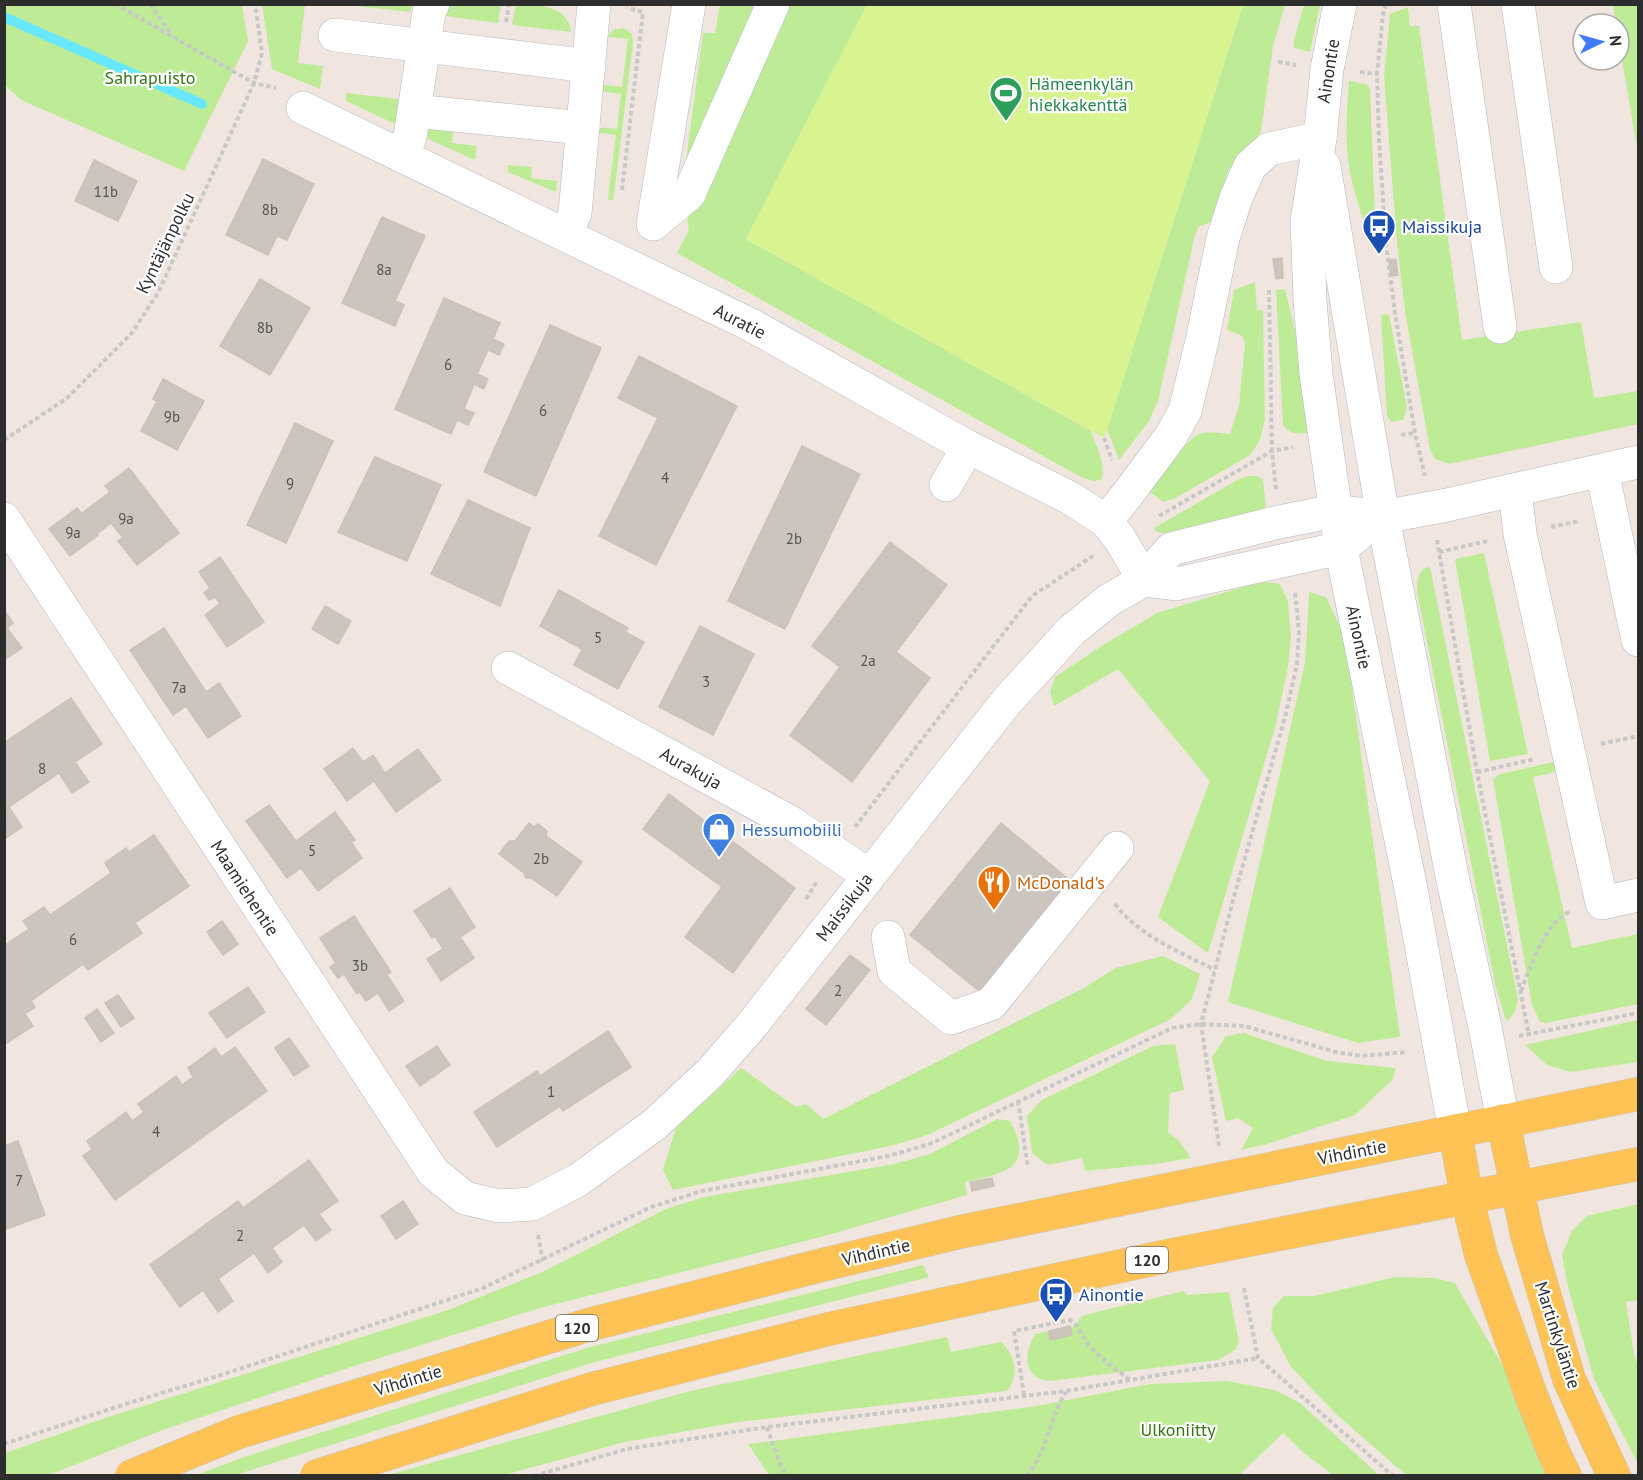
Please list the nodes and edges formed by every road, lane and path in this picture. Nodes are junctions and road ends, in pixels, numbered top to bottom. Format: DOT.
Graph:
graph roads {
  1 [pos="116,4"];
  2 [pos="150,4"];
  3 [pos="255,4"];
  4 [pos="433,4"];
  5 [pos="509,4"];
  6 [pos="688,4"];
  7 [pos="773,4"];
  8 [pos="1340,4"];
  9 [pos="1454,4"];
  10 [pos="1518,4"];
  11 [pos="607,6"];
  12 [pos="506,24"];
  13 [pos="335,35"];
  14 [pos="172,36"];
  15 [pos="423,47"];
  16 [pos="589,66"];
  17 [pos="254,83"];
  18 [pos="303,108"];
  19 [pos="414,111"];
  20 [pos="583,128"];
  21 [pos="1320,138"];
  22 [pos="402,156"];
  23 [pos="622,192"];
  24 [pos="652,224"];
  25 [pos="566,235"];
  26 [pos="1556,267"];
  27 [pos="635,269"];
  28 [pos="1269,290"];
  29 [pos="1500,327"];
  30 [pos="4,440"];
  31 [pos="968,447"];
  32 [pos="1638,462"];
  33 [pos="1602,471"];
  34 [pos="946,485"];
  35 [pos="1515,490"];
  36 [pos="1335,511"];
  37 [pos="1383,517"];
  38 [pos="4,519"];
  39 [pos="1106,521"];
  40 [pos="1279,522"];
  41 [pos="1341,548"];
  42 [pos="1288,559"];
  43 [pos="1144,580"];
  44 [pos="1638,640"];
  45 [pos="508,668"];
  46 [pos="1117,848"];
  47 [pos="835,853"];
  48 [pos="868,875"];
  49 [pos="1094,875"];
  50 [pos="1638,895"];
  51 [pos="803,903"];
  52 [pos="1602,903"];
  53 [pos="888,937"];
  54 [pos="1215,970"];
  55 [pos="1520,992"];
  56 [pos="1638,1013"];
  57 [pos="1201,1024"];
  58 [pos="1529,1035"];
  59 [pos="1397,1053"];
  60 [pos="1638,1094"];
  61 [pos="1018,1101"];
  62 [pos="1503,1121"];
  63 [pos="1455,1131"];
  64 [pos="1220,1152"];
  65 [pos="1638,1164"];
  66 [pos="1028,1168"];
  67 [pos="1516,1188"];
  68 [pos="1467,1198"];
  69 [pos="522,1206"];
  70 [pos="1244,1288"];
  71 [pos="1258,1358"];
  72 [pos="1131,1380"];
  73 [pos="1066,1391"];
  74 [pos="1024,1395"];
  75 [pos="767,1427"];
  76 [pos="4,1444"];
  77 [pos="132,1476"];
  78 [pos="317,1476"];
  79 [pos="534,1476"];
  80 [pos="787,1476"];
  81 [pos="1026,1476"];
  82 [pos="1393,1476"];
  83 [pos="1565,1476"];
  84 [pos="1614,1476"];
  1 -- 14 [label="path"];
  2 -- 14 [label="path"];
  3 -- 17 [label="path, Kyntäjänpolku"];
  4 -- 15 [label="street"];
  5 -- 12 [label="path"];
  6 -- 24 [label="street"];
  7 -- 24 [label="street"];
  8 -- 21 [label="street, Ainontie"];
  9 -- 29 [label="street"];
  10 -- 26 [label="street"];
  11 -- 16 [label="street"];
  11 -- 23 [label="path"];
  13 -- 15 [label="street"];
  14 -- 17 [label="path"];
  15 -- 16 [label="street"];
  15 -- 19 [label="street"];
  16 -- 20 [label="street"];
  17 -- 18 [label="path"];
  17 -- 30 [label="path, Kyntäjänpolku"];
  18 -- 22 [label="street, Auratie"];
  19 -- 20 [label="street"];
  19 -- 22 [label="street"];
  20 -- 25 [label="street"];
  21 -- 36 [label="street, Ainontie"];
  21 -- 37 [label="street, Ainontie"];
  21 -- 39 [label="street"];
  22 -- 25 [label="street, Auratie"];
  24 -- 27 [label="street"];
  25 -- 27 [label="street, Auratie"];
  27 -- 31 [label="street, Auratie"];
  28 -- 40 [label="path"];
  31 -- 34 [label="street"];
  31 -- 39 [label="street, Auratie"];
  32 -- 33 [label="street, Maissikuja"];
  33 -- 35 [label="street, Maissikuja"];
  33 -- 44 [label="street"];
  35 -- 37 [label="street, Maissikuja"];
  35 -- 52 [label="street"];
  36 -- 37 [label="street, Maissikuja"];
  36 -- 40 [label="street, Maissikuja"];
  36 -- 41 [label="street, Ainontie"];
  37 -- 41 [label="street, Maissikuja"];
  37 -- 62 [label="street, Ainontie"];
  38 -- 69 [label="street, Maamiehentie"];
  39 -- 43 [label="street, Auratie"];
  40 -- 43 [label="street, Maissikuja"];
  41 -- 42 [label="street, Maissikuja"];
  41 -- 63 [label="street, Ainontie"];
  42 -- 43 [label="street, Maissikuja"];
  42 -- 54 [label="path"];
  43 -- 48 [label="street, Maissikuja"];
  45 -- 47 [label="street, Aurakuja"];
  46 -- 49 [label="street"];
  47 -- 48 [label="street, Aurakuja"];
  47 -- 51 [label="path"];
  48 -- 69 [label="street, Maissikuja"];
  49 -- 53 [label="street"];
  49 -- 54 [label="path"];
  50 -- 52 [label="street"];
  52 -- 55 [label="path"];
  54 -- 57 [label="path"];
  56 -- 58 [label="path"];
  57 -- 59 [label="path"];
  57 -- 61 [label="path"];
  57 -- 64 [label="path"];
  60 -- 62 [label="main road, Vihdintie / 120"];
  61 -- 66 [label="path"];
  61 -- 76 [label="path"];
  62 -- 63 [label="main road, Vihdintie / 120"];
  62 -- 67 [label="main road, Martinkyläntie"];
  63 -- 68 [label="main road"];
  63 -- 77 [label="main road, Vihdintie / 120"];
  65 -- 67 [label="main road, 120"];
  67 -- 68 [label="main road, 120"];
  67 -- 84 [label="main road, Martinkyläntie"];
  68 -- 78 [label="main road, 120"];
  68 -- 83 [label="main road"];
  70 -- 71 [label="path"];
  71 -- 72 [label="path"];
  71 -- 82 [label="path"];
  72 -- 73 [label="path"];
  72 -- 74 [label="path"];
  73 -- 74 [label="path"];
  73 -- 81 [label="path"];
  74 -- 75 [label="path"];
  75 -- 79 [label="path"];
  75 -- 80 [label="path"];
}
